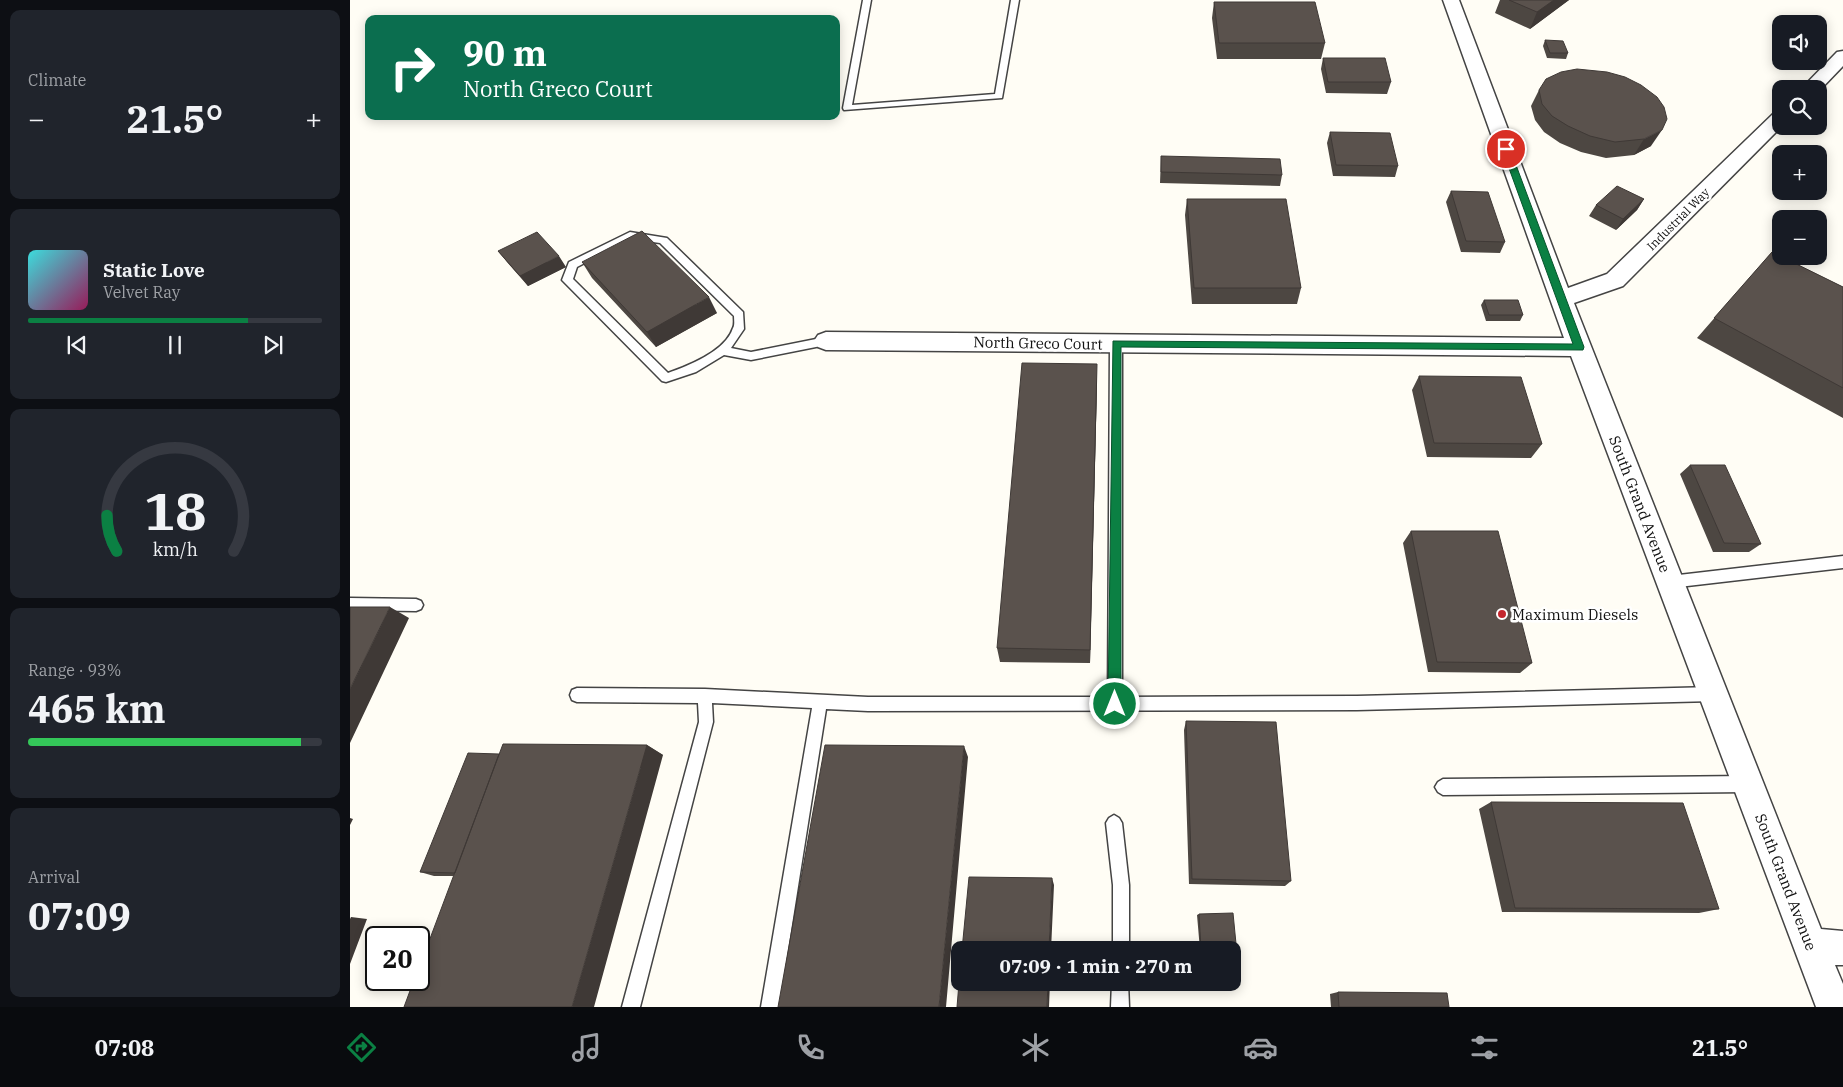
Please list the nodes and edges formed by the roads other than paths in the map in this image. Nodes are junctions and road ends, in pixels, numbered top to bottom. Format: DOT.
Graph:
graph roads {
  1 [pos="867,0"];
  2 [pos="1015,0"];
  3 [pos="1451,0"];
  4 [pos="1843,56"];
  5 [pos="1819,80"];
  6 [pos="1772,126"];
  7 [pos="1561,299"];
  8 [pos="826,341"];
  9 [pos="1116,343"];
  10 [pos="1579,347"];
  11 [pos="723,351"];
  12 [pos="1843,562"];
  13 [pos="1670,582"];
  14 [pos="350,604"];
  15 [pos="416,605"];
  16 [pos="1714,694"];
  17 [pos="577,695"];
  18 [pos="705,696"];
  19 [pos="820,702"];
  20 [pos="1115,704"];
  21 [pos="1748,784"];
  22 [pos="1443,788"];
  23 [pos="1114,823"];
  24 [pos="1120,941"];
  25 [pos="1827,947"];
  26 [pos="1120,991"];
  27 [pos="631,1007"];
  28 [pos="770,1007"];
  29 [pos="1120,1007"];
  30 [pos="1834,1007"];
  1 -- 2 [label="lane"];
  3 -- 7 [label="street, South Grand Avenue"];
  4 -- 5 [label="street"];
  6 -- 7 [label="street, Industrial Way"];
  7 -- 10 [label="street, South Grand Avenue"];
  8 -- 9 [label="street, North Greco Court"];
  8 -- 11 [label="lane"];
  9 -- 10 [label="street, North Greco Court"];
  9 -- 20 [label="lane"];
  10 -- 13 [label="street, South Grand Avenue"];
  11 -- 11 [label="lane"];
  12 -- 13 [label="lane"];
  13 -- 16 [label="street, South Grand Avenue"];
  14 -- 15 [label="lane"];
  16 -- 20 [label="lane"];
  16 -- 21 [label="street, South Grand Avenue"];
  17 -- 18 [label="lane"];
  18 -- 19 [label="lane"];
  18 -- 27 [label="lane"];
  19 -- 20 [label="lane"];
  19 -- 28 [label="lane"];
  21 -- 22 [label="lane"];
  21 -- 25 [label="street, South Grand Avenue"];
  23 -- 24 [label="lane"];
  25 -- 30 [label="street, South Grand Avenue"];
  26 -- 29 [label="lane"];
}
